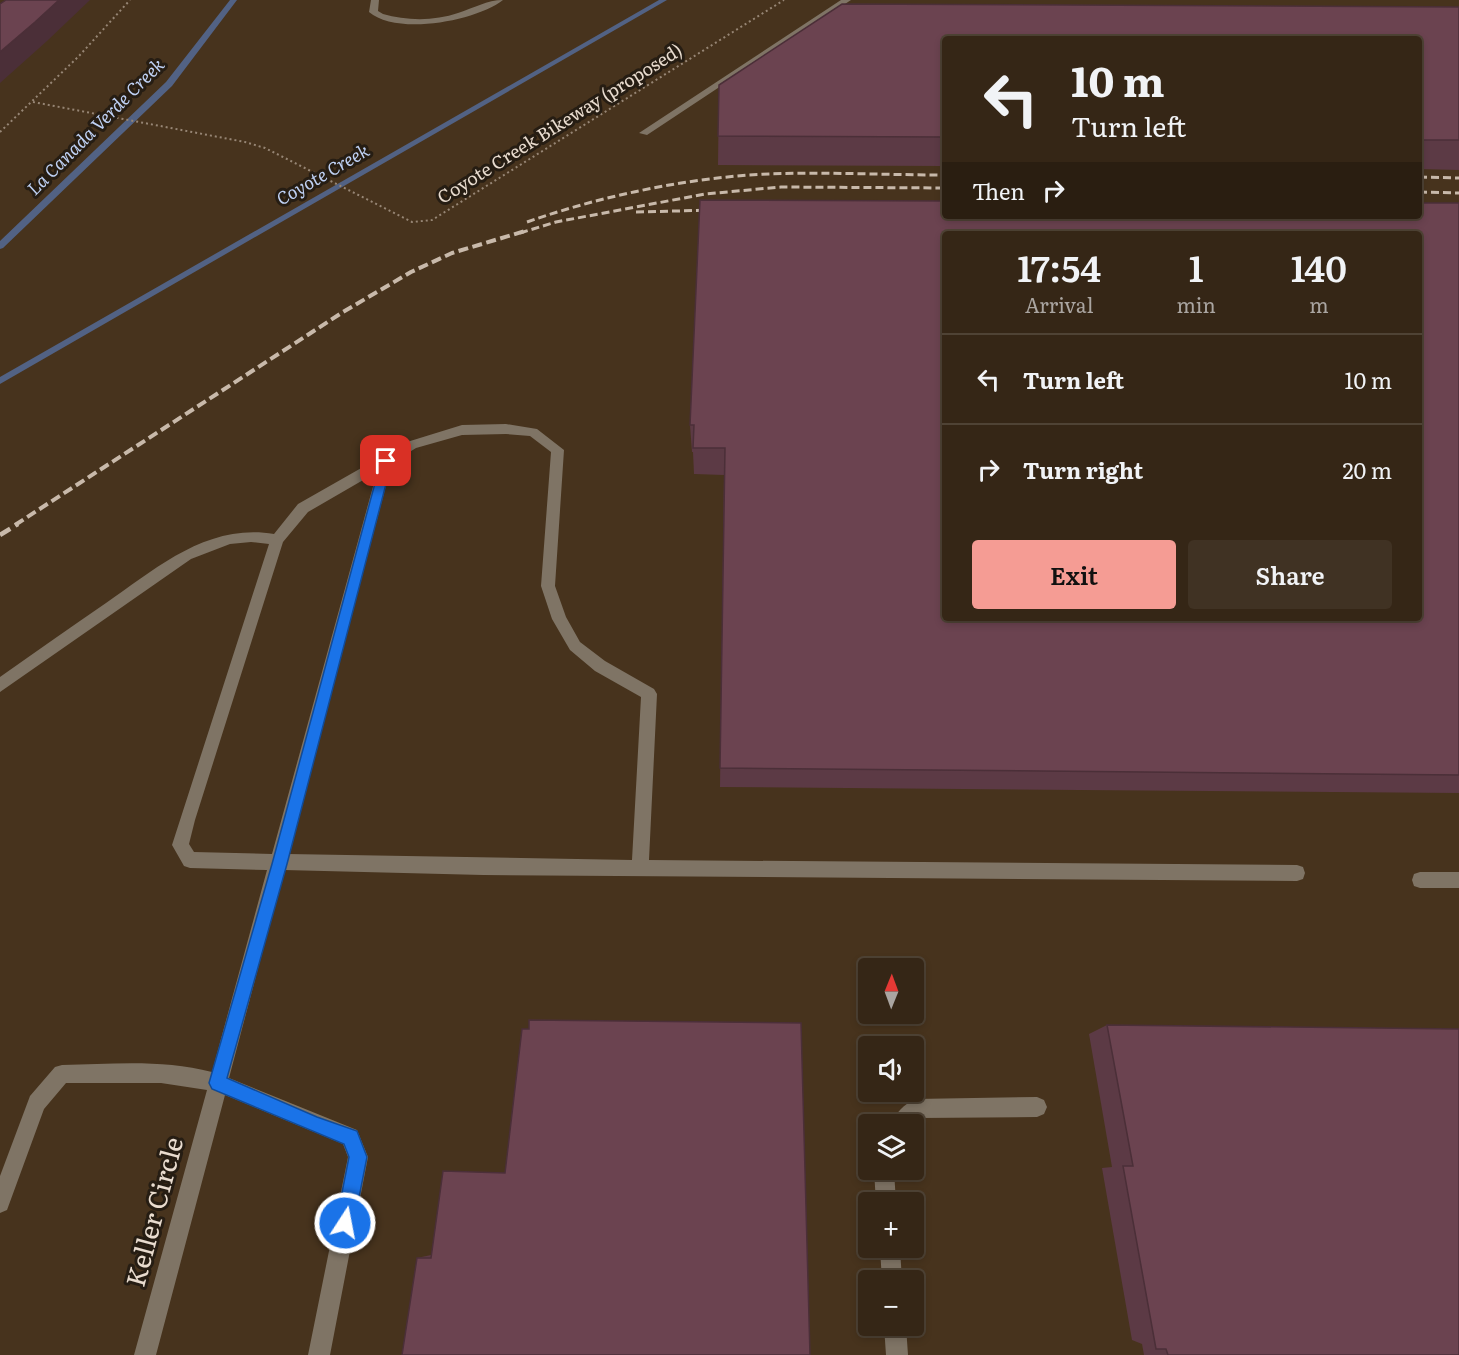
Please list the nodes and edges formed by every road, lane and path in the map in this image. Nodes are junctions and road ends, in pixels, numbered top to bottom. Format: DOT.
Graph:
graph roads {
  1 [pos="130,0"];
  2 [pos="375,0"];
  3 [pos="499,0"];
  4 [pos="784,0"];
  5 [pos="847,0"];
  6 [pos="33,102"];
  7 [pos="0,132"];
  8 [pos="644,133"];
  9 [pos="386,461"];
  10 [pos="277,540"];
  11 [pos="0,685"];
  12 [pos="280,864"];
  13 [pos="640,868"];
  14 [pos="1297,873"];
  15 [pos="1420,880"];
  16 [pos="1459,880"];
  17 [pos="218,1083"];
  18 [pos="1036,1107"];
  19 [pos="910,1114"];
  20 [pos="0,1203"];
  21 [pos="896,1336"];
  22 [pos="145,1355"];
  23 [pos="319,1355"];
  24 [pos="897,1355"];
  1 -- 6 [label="path"];
  2 -- 3 [label="street"];
  4 -- 6 [label="path, Coyote Creek Bikeway (proposed)"];
  5 -- 8 [label="street"];
  6 -- 7 [label="path"];
  9 -- 10 [label="street"];
  9 -- 12 [label="street, Keller Circle"];
  9 -- 13 [label="street"];
  10 -- 11 [label="street"];
  10 -- 12 [label="street"];
  12 -- 13 [label="street"];
  12 -- 17 [label="street, Keller Circle"];
  13 -- 14 [label="street"];
  15 -- 16 [label="street"];
  17 -- 20 [label="street"];
  17 -- 22 [label="street, Keller Circle"];
  17 -- 23 [label="street"];
  18 -- 19 [label="street"];
  21 -- 24 [label="street"];
}
